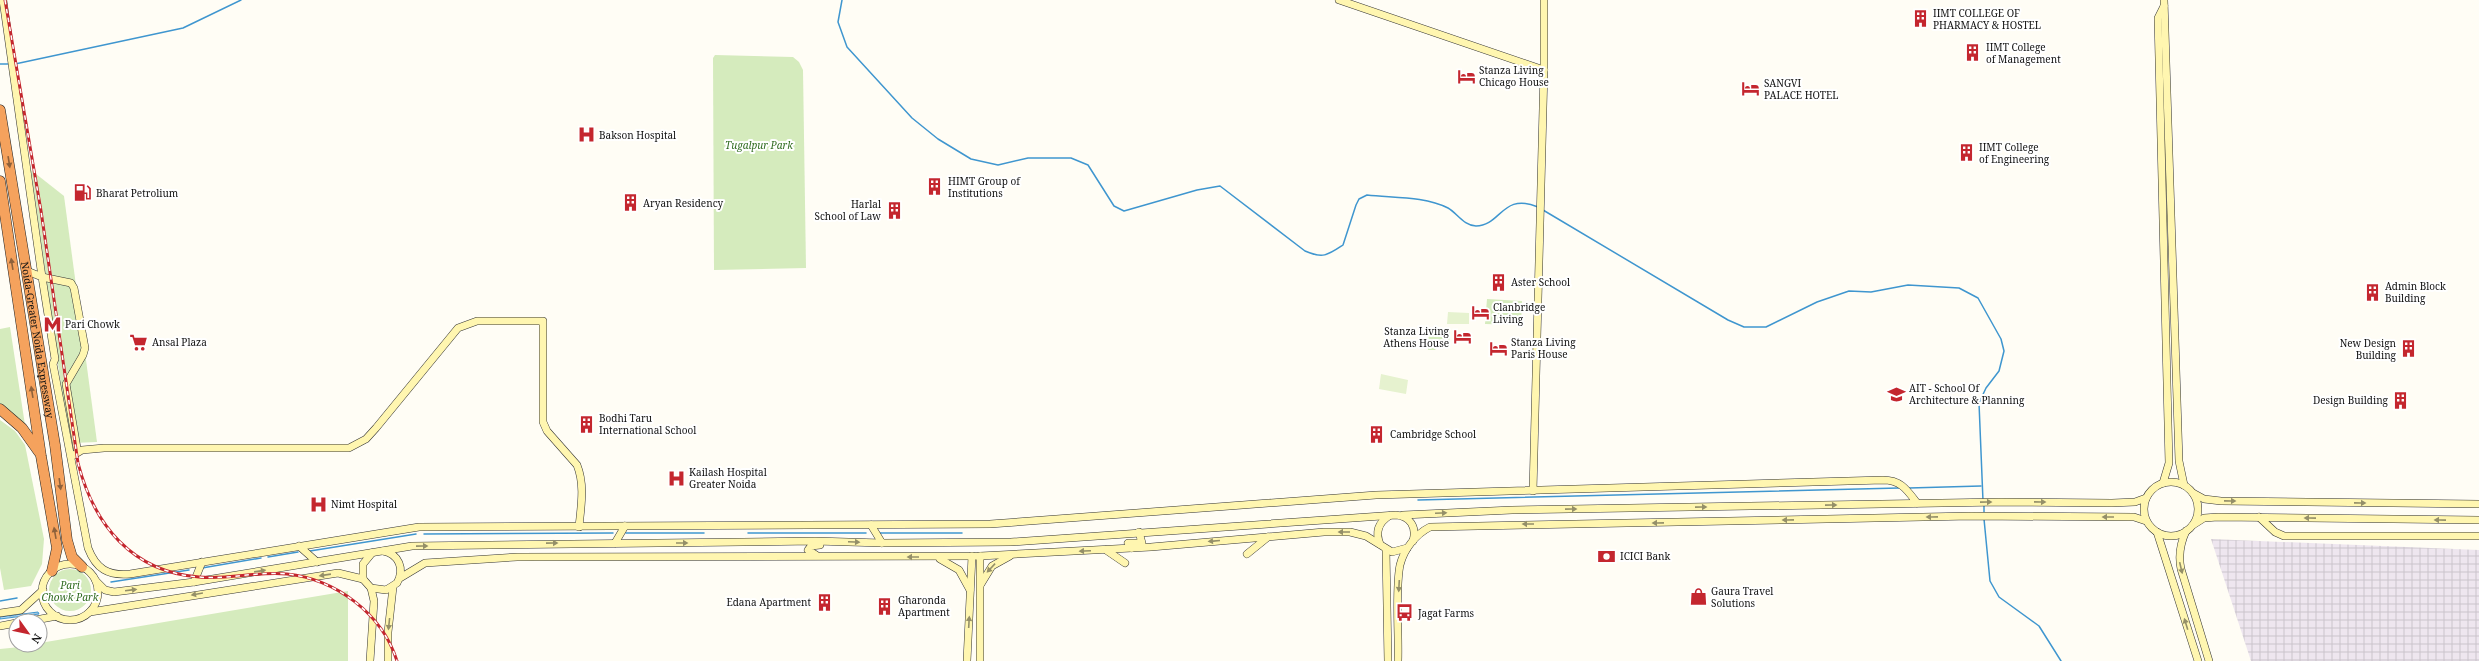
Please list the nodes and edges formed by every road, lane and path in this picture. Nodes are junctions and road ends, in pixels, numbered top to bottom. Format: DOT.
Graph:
graph roads {
  1 [pos="2,0"];
  2 [pos="1339,0"];
  3 [pos="1544,0"];
  4 [pos="2164,3"];
  5 [pos="1544,70"];
  6 [pos="0,110"];
  7 [pos="0,181"];
  8 [pos="27,271"];
  9 [pos="42,277"];
  10 [pos="54,364"];
  11 [pos="43,372"];
  12 [pos="0,409"];
  13 [pos="76,448"];
  14 [pos="41,456"];
  15 [pos="72,456"];
  16 [pos="2163,483"];
  17 [pos="2184,485"];
  18 [pos="1533,491"];
  19 [pos="2193,493"];
  20 [pos="2146,498"];
  21 [pos="1918,503"];
  22 [pos="2479,504"];
  23 [pos="1402,515"];
  24 [pos="1389,516"];
  25 [pos="2259,517"];
  26 [pos="2146,520"];
  27 [pos="2479,520"];
  28 [pos="871,525"];
  29 [pos="2193,525"];
  30 [pos="625,526"];
  31 [pos="579,527"];
  32 [pos="2186,531"];
  33 [pos="1139,532"];
  34 [pos="2157,532"];
  35 [pos="2479,536"];
  36 [pos="1268,537"];
  37 [pos="1413,541"];
  38 [pos="829,542"];
  39 [pos="615,543"];
  40 [pos="882,543"];
  41 [pos="1380,544"];
  42 [pos="299,546"];
  43 [pos="1132,548"];
  44 [pos="1407,548"];
  45 [pos="383,550"];
  46 [pos="1106,550"];
  47 [pos="1386,550"];
  48 [pos="373,552"];
  49 [pos="1247,554"];
  50 [pos="1012,555"];
  51 [pos="818,556"];
  52 [pos="972,556"];
  53 [pos="980,556"];
  54 [pos="932,557"];
  55 [pos="202,562"];
  56 [pos="317,562"];
  57 [pos="1125,563"];
  58 [pos="82,567"];
  59 [pos="52,571"];
  60 [pos="400,578"];
  61 [pos="363,579"];
  62 [pos="96,582"];
  63 [pos="194,582"];
  64 [pos="393,587"];
  65 [pos="371,588"];
  66 [pos="980,589"];
  67 [pos="43,590"];
  68 [pos="970,592"];
  69 [pos="90,612"];
  70 [pos="0,613"];
  71 [pos="57,616"];
  72 [pos="48,618"];
  73 [pos="1387,628"];
  74 [pos="1379,629"];
  75 [pos="370,661"];
  76 [pos="388,661"];
  77 [pos="968,661"];
  78 [pos="980,661"];
  79 [pos="1388,661"];
  80 [pos="1398,661"];
  81 [pos="2198,661"];
  82 [pos="2209,661"];
  1 -- 9 [label="street"];
  2 -- 5 [label="street"];
  3 -- 5 [label="street"];
  4 -- 16 [label="street"];
  4 -- 17 [label="street"];
  5 -- 18 [label="street"];
  6 -- 8 [label="highway, Noida-Greater Noida Expressway, one-way"];
  14 -- 7 [label="highway, Noida-Greater Noida Expressway, one-way"];
  8 -- 9 [label="street"];
  8 -- 11 [label="highway, Noida-Greater Noida Expressway"];
  9 -- 10 [label="street"];
  9 -- 13 [label="street"];
  10 -- 11 [label="street"];
  10 -- 13 [label="street"];
  11 -- 58 [label="highway, Noida-Greater Noida Expressway, one-way"];
  12 -- 14 [label="highway"];
  13 -- 15 [label="street"];
  13 -- 15 [label="street"];
  13 -- 31 [label="street"];
  59 -- 14 [label="highway, Noida-Greater Noida Expressway, one-way"];
  15 -- 55 [label="street"];
  16 -- 17 [label="street"];
  16 -- 20 [label="street"];
  17 -- 19 [label="street"];
  18 -- 21 [label="street"];
  18 -- 28 [label="street"];
  19 -- 22 [label="street, one-way"];
  19 -- 29 [label="street"];
  21 -- 20 [label="street, one-way"];
  20 -- 26 [label="street"];
  23 -- 21 [label="street, one-way"];
  23 -- 24 [label="street"];
  23 -- 37 [label="street"];
  24 -- 33 [label="street"];
  24 -- 41 [label="street"];
  27 -- 25 [label="street, one-way"];
  25 -- 29 [label="street"];
  25 -- 35 [label="street"];
  26 -- 34 [label="street"];
  26 -- 37 [label="street, one-way"];
  28 -- 30 [label="street"];
  28 -- 40 [label="street"];
  29 -- 32 [label="street"];
  30 -- 31 [label="street"];
  30 -- 39 [label="street"];
  31 -- 42 [label="street"];
  32 -- 34 [label="street"];
  32 -- 82 [label="street, one-way"];
  33 -- 40 [label="street"];
  33 -- 43 [label="street"];
  81 -- 34 [label="street, one-way"];
  41 -- 36 [label="street, one-way"];
  36 -- 43 [label="street, one-way"];
  36 -- 49 [label="street"];
  37 -- 44 [label="street"];
  39 -- 38 [label="street, one-way"];
  38 -- 40 [label="street, one-way"];
  38 -- 51 [label="street"];
  45 -- 39 [label="street, one-way"];
  41 -- 47 [label="street"];
  42 -- 55 [label="street"];
  42 -- 56 [label="street"];
  43 -- 46 [label="street"];
  44 -- 47 [label="street"];
  44 -- 80 [label="street, one-way"];
  45 -- 48 [label="street"];
  45 -- 60 [label="street"];
  46 -- 50 [label="street, one-way"];
  46 -- 57 [label="street"];
  47 -- 73 [label="street"];
  48 -- 56 [label="street"];
  48 -- 61 [label="street"];
  50 -- 53 [label="street"];
  50 -- 66 [label="street, one-way"];
  54 -- 51 [label="street, one-way"];
  51 -- 60 [label="street"];
  52 -- 53 [label="street"];
  52 -- 54 [label="street"];
  52 -- 68 [label="street"];
  53 -- 66 [label="street"];
  54 -- 68 [label="street"];
  55 -- 63 [label="street"];
  63 -- 56 [label="street, one-way"];
  58 -- 59 [label="street"];
  58 -- 62 [label="street"];
  59 -- 67 [label="street"];
  60 -- 64 [label="street"];
  61 -- 65 [label="street"];
  61 -- 69 [label="street, one-way"];
  62 -- 63 [label="street, one-way"];
  62 -- 69 [label="street"];
  64 -- 65 [label="street"];
  64 -- 76 [label="street, one-way"];
  65 -- 75 [label="street"];
  66 -- 78 [label="street"];
  67 -- 70 [label="street"];
  67 -- 71 [label="street"];
  77 -- 68 [label="street, one-way"];
  69 -- 71 [label="street"];
  71 -- 72 [label="street"];
  73 -- 74 [label="street"];
  73 -- 79 [label="street"];
}
